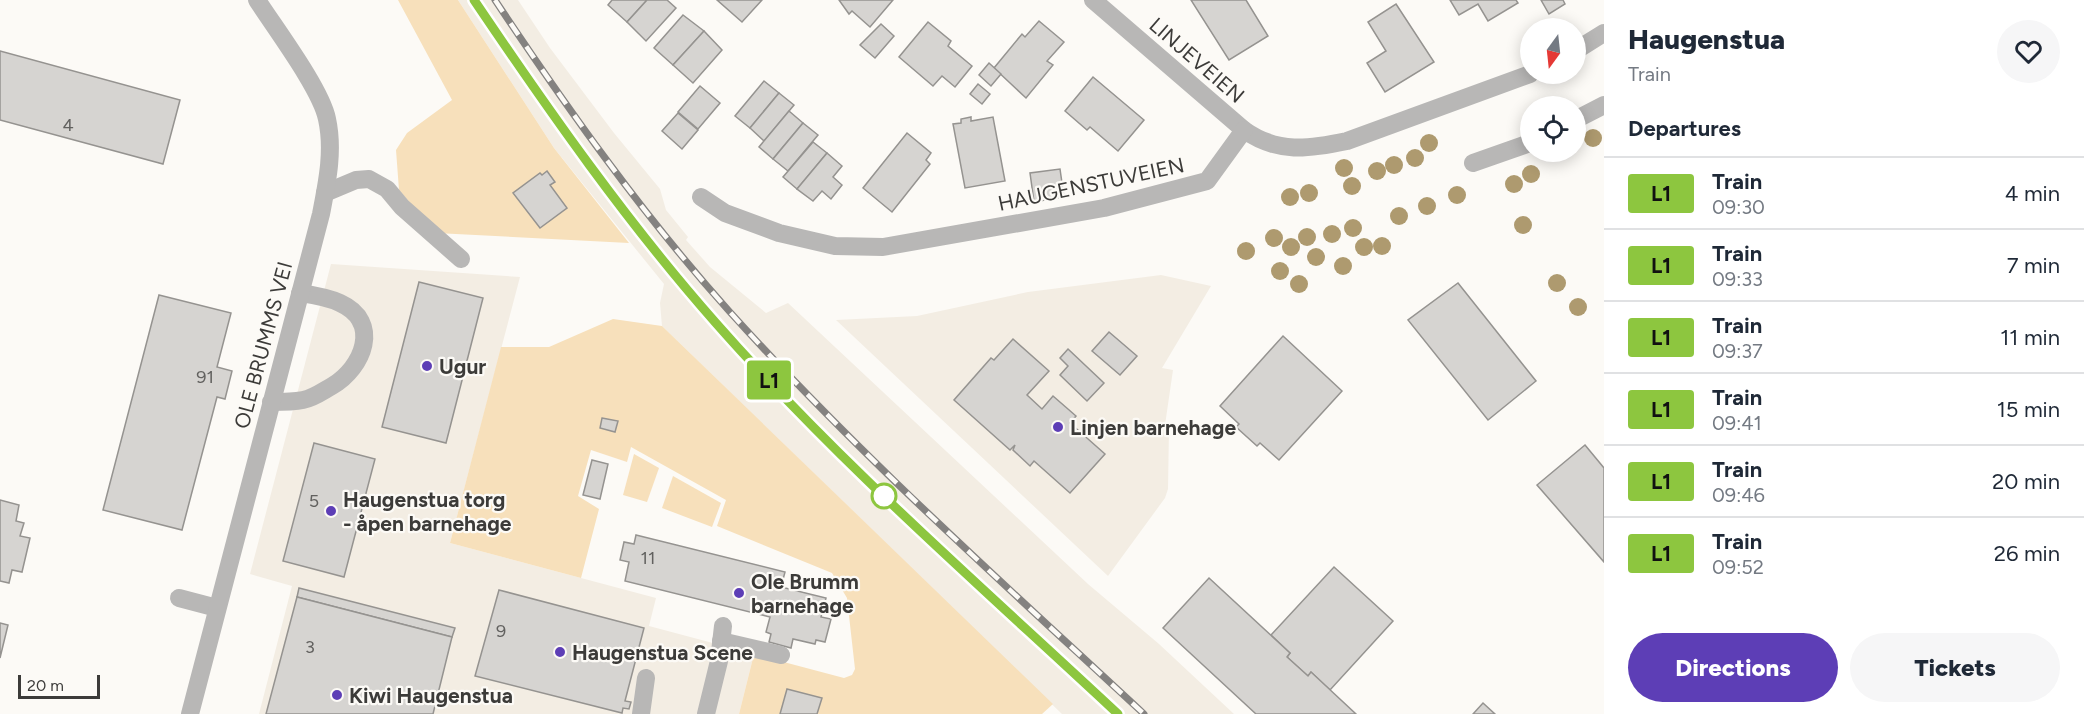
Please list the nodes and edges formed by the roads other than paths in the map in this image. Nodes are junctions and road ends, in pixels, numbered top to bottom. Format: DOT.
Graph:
graph roads {
  1 [pos="257,0"];
  2 [pos="1093,0"];
  3 [pos="1604,33"];
  4 [pos="1586,44"];
  5 [pos="1520,78"];
  6 [pos="1604,105"];
  7 [pos="1586,114"];
  8 [pos="1244,130"];
  9 [pos="1520,147"];
  10 [pos="1473,163"];
  11 [pos="325,193"];
  12 [pos="701,197"];
  13 [pos="461,260"];
  14 [pos="300,293"];
  15 [pos="271,402"];
  16 [pos="179,598"];
  17 [pos="217,608"];
  18 [pos="782,655"];
  19 [pos="646,678"];
  20 [pos="190,714"];
  21 [pos="641,714"];
  22 [pos="706,714"];
  1 -- 11 [label="street, OLE BRUMMS VEI"];
  2 -- 8 [label="street, LINJEVEIEN"];
  3 -- 4 [label="street"];
  5 -- 8 [label="street"];
  6 -- 7 [label="street"];
  8 -- 12 [label="street, HAUGENSTUVEIEN"];
  9 -- 10 [label="street"];
  11 -- 13 [label="street"];
  11 -- 14 [label="street, OLE BRUMMS VEI"];
  14 -- 15 [label="street, OLE BRUMMS VEI"];
  14 -- 15 [label="street"];
  15 -- 17 [label="street, OLE BRUMMS VEI"];
  16 -- 17 [label="street"];
  17 -- 20 [label="street, OLE BRUMMS VEI"];
  18 -- 22 [label="street"];
  19 -- 21 [label="street"];
}
